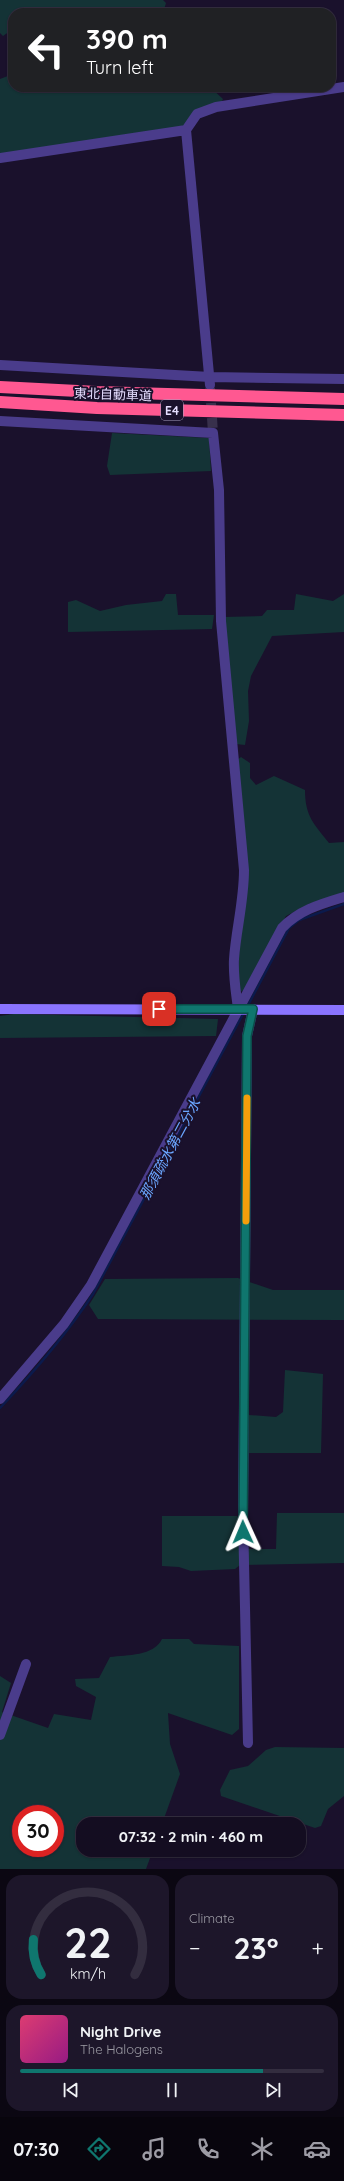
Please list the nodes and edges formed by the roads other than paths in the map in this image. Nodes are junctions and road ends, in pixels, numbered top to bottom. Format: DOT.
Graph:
graph roads {
  1 [pos="312,92"];
  2 [pos="186,130"];
  3 [pos="0,158"];
  4 [pos="0,365"];
  5 [pos="344,379"];
  6 [pos="210,381"];
  7 [pos="0,386"];
  8 [pos="344,399"];
  9 [pos="0,402"];
  10 [pos="344,415"];
  11 [pos="0,421"];
  12 [pos="344,897"];
  13 [pos="0,1009"];
  14 [pos="238,1009"];
  15 [pos="253,1009"];
  16 [pos="344,1010"];
  17 [pos="0,1399"];
  18 [pos="26,1664"];
  19 [pos="0,1735"];
  20 [pos="248,1743"];
  1 -- 2 [label="street"];
  2 -- 3 [label="street"];
  2 -- 6 [label="street"];
  4 -- 6 [label="street"];
  5 -- 6 [label="street"];
  7 -- 8 [label="highway, 東北自動車道 / E4"];
  9 -- 10 [label="highway, 東北自動車道 / E4"];
  11 -- 14 [label="street"];
  12 -- 14 [label="street"];
  13 -- 14 [label="street"];
  14 -- 15 [label="street"];
  14 -- 17 [label="street"];
  15 -- 16 [label="street"];
  15 -- 20 [label="street"];
  18 -- 19 [label="street"];
}
